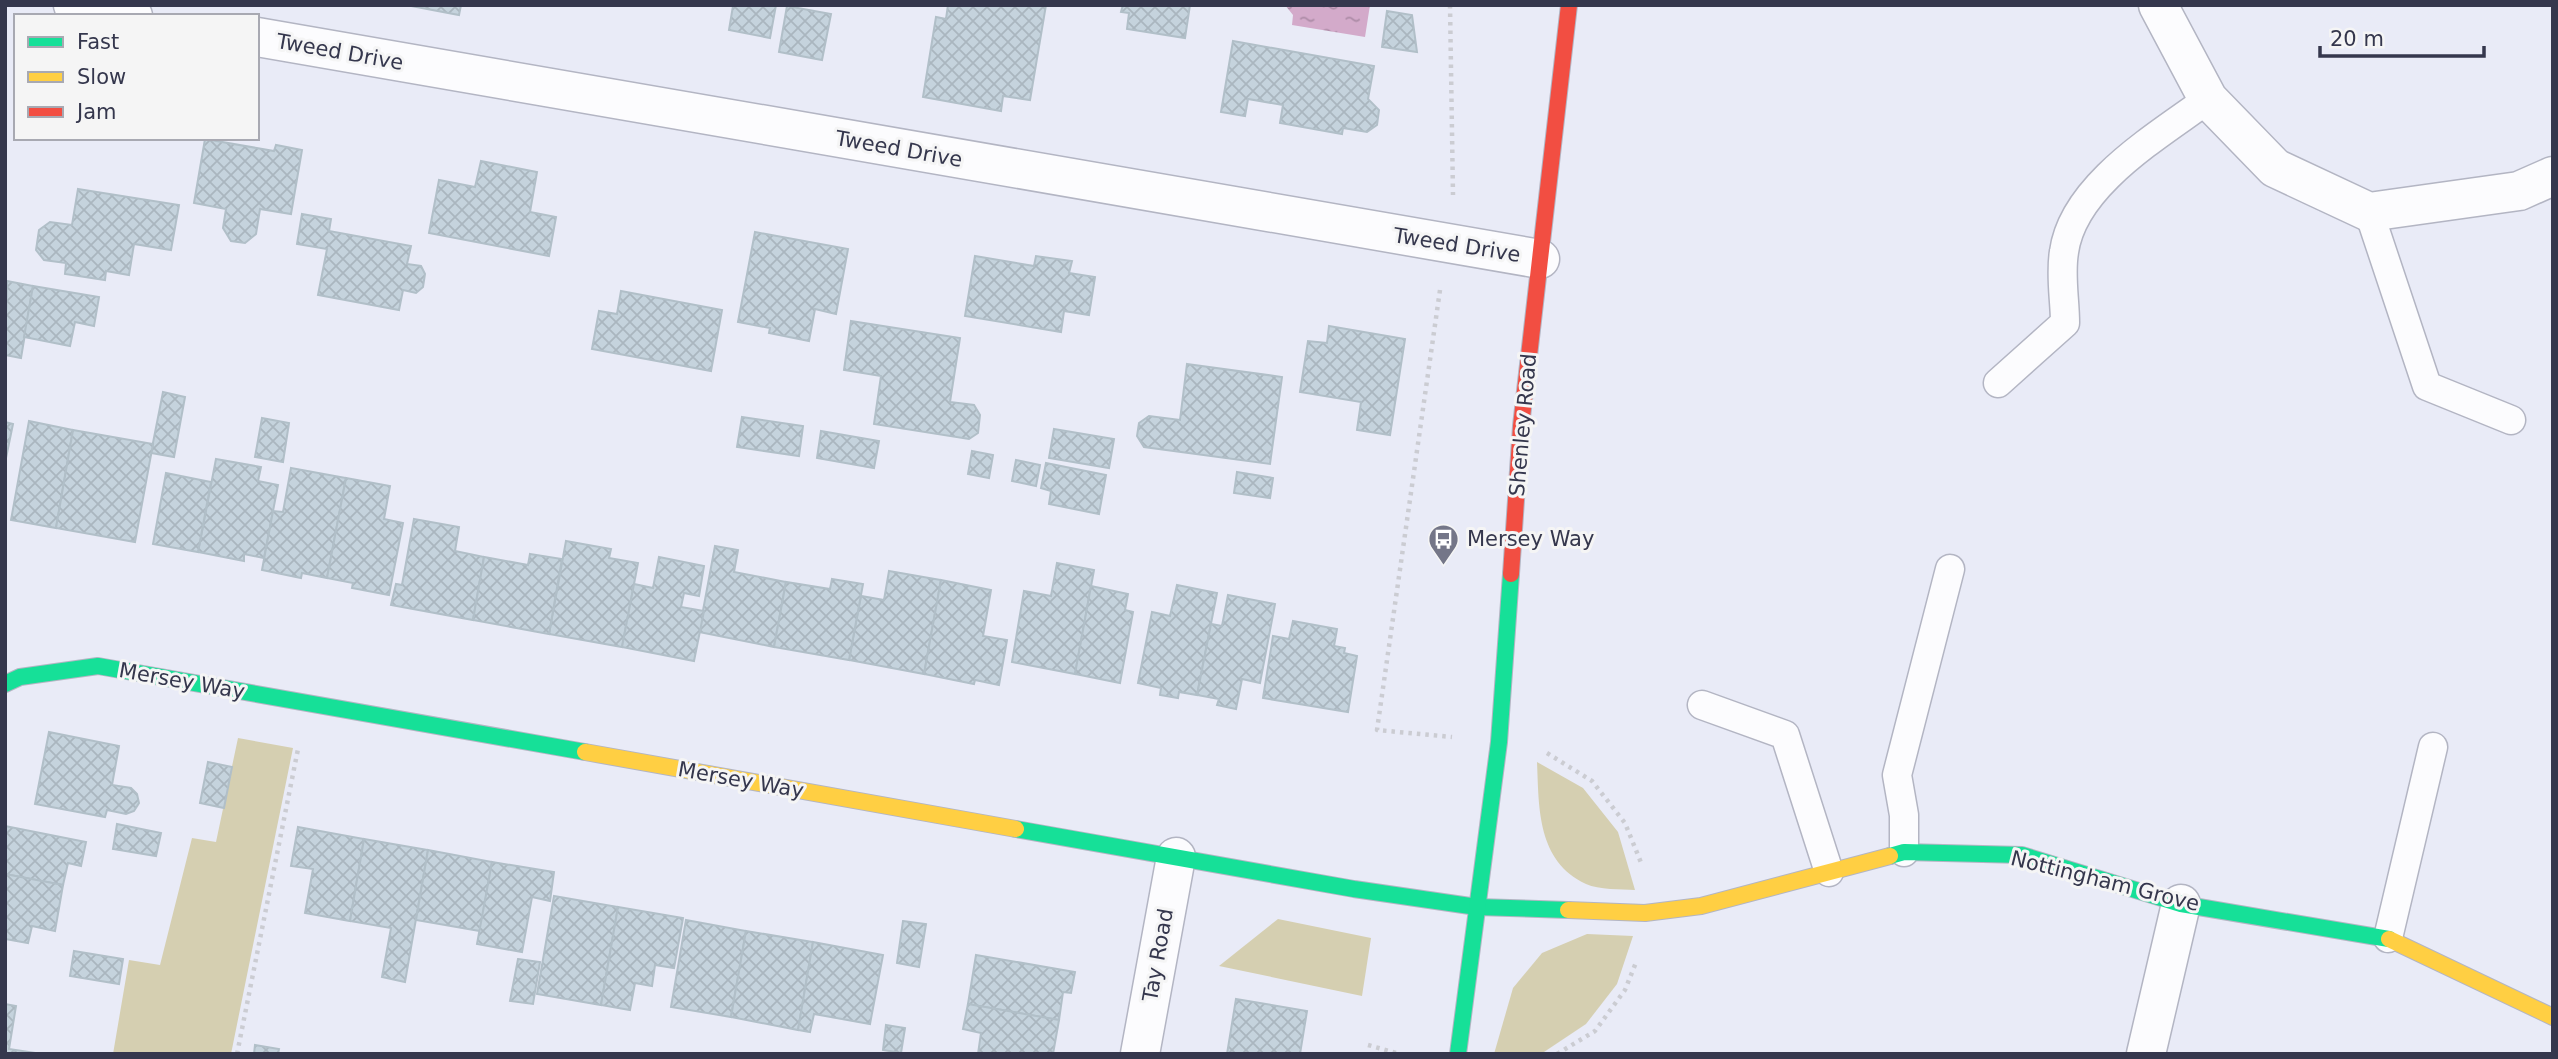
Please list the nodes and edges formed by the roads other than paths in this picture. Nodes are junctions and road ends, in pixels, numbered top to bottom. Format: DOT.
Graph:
graph roads {
  1 [pos="73,5"];
  2 [pos="1569,5"];
  3 [pos="2158,5"];
  4 [pos="122,14"];
  5 [pos="259,37"];
  6 [pos="2208,99"];
  7 [pos="2553,176"];
  8 [pos="2369,212"];
  9 [pos="1540,259"];
  10 [pos="1998,383"];
  11 [pos="2511,419"];
  12 [pos="1950,569"];
  13 [pos="5,684"];
  14 [pos="1702,705"];
  15 [pos="2433,747"];
  16 [pos="1904,852"];
  17 [pos="1176,857"];
  18 [pos="1829,872"];
  19 [pos="2181,904"];
  20 [pos="1477,907"];
  21 [pos="2388,938"];
  22 [pos="2553,1017"];
  23 [pos="1140,1054"];
  24 [pos="1458,1054"];
  25 [pos="2146,1054"];
  1 -- 4 [label="street"];
  2 -- 9 [label="street, Shenley Road"];
  3 -- 6 [label="street"];
  5 -- 9 [label="street, Tweed Drive"];
  6 -- 8 [label="street"];
  6 -- 10 [label="lane"];
  7 -- 8 [label="street"];
  8 -- 11 [label="lane"];
  9 -- 20 [label="street, Shenley Road"];
  12 -- 16 [label="lane"];
  13 -- 17 [label="street, Mersey Way"];
  14 -- 18 [label="lane"];
  15 -- 21 [label="lane"];
  16 -- 18 [label="street, Nottingham Grove"];
  16 -- 19 [label="street, Nottingham Grove"];
  17 -- 20 [label="street, Mersey Way"];
  17 -- 23 [label="street, Tay Road"];
  18 -- 20 [label="street, Nottingham Grove"];
  19 -- 21 [label="street, Nottingham Grove"];
  19 -- 25 [label="street"];
  20 -- 24 [label="street, Shenley Road"];
  21 -- 22 [label="street, Nottingham Grove"];
}
